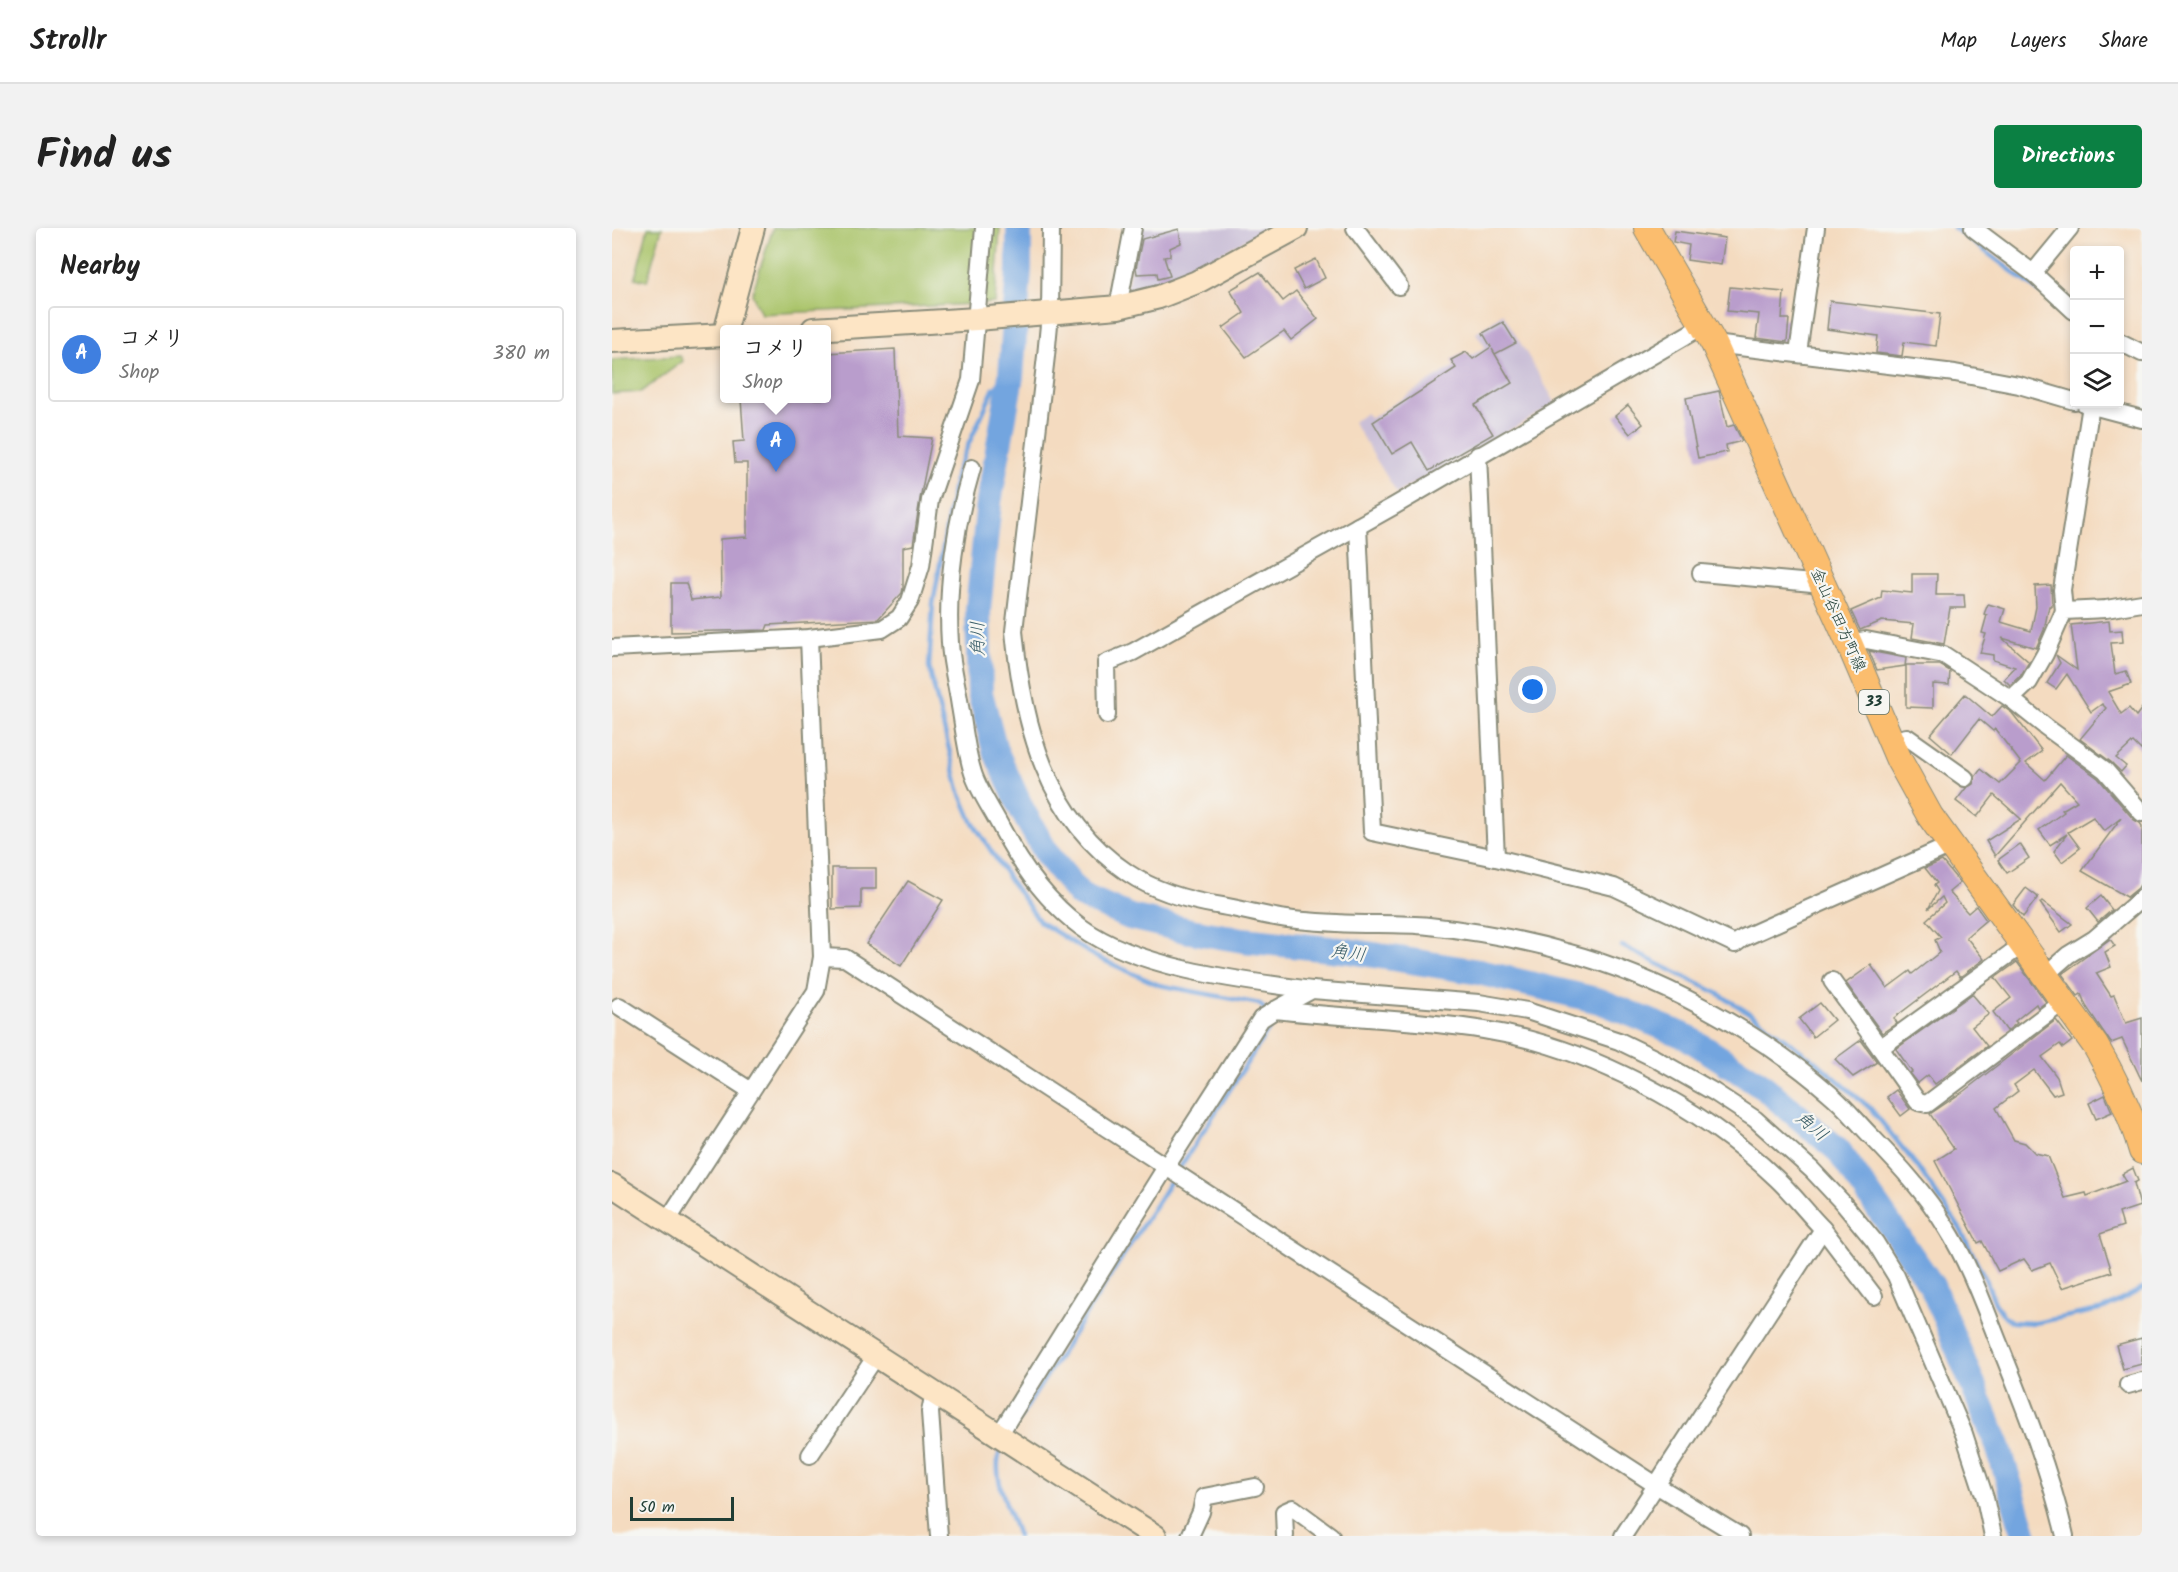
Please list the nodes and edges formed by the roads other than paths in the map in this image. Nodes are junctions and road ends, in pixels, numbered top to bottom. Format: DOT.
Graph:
graph roads {
  1 [pos="753,228"];
  2 [pos="984,228"];
  3 [pos="1051,228"];
  4 [pos="1133,228"];
  5 [pos="1296,228"];
  6 [pos="1354,228"];
  7 [pos="1647,228"];
  8 [pos="1816,228"];
  9 [pos="1973,228"];
  10 [pos="2070,228"];
  11 [pos="2033,273"];
  12 [pos="1399,286"];
  13 [pos="1118,307"];
  14 [pos="2070,307"];
  15 [pos="1047,314"];
  16 [pos="977,320"];
  17 [pos="727,325"];
  18 [pos="831,329"];
  19 [pos="720,333"];
  20 [pos="1709,335"];
  21 [pos="612,341"];
  22 [pos="2124,344"];
  23 [pos="1798,353"];
  24 [pos="2142,353"];
  25 [pos="2070,399"];
  26 [pos="2087,408"];
  27 [pos="2102,408"];
  28 [pos="2142,419"];
  29 [pos="1478,455"];
  30 [pos="972,468"];
  31 [pos="1358,526"];
  32 [pos="1701,573"];
  33 [pos="1823,585"];
  34 [pos="2142,603"];
  35 [pos="2064,611"];
  36 [pos="809,638"];
  37 [pos="1849,643"];
  38 [pos="612,648"];
  39 [pos="2011,699"];
  40 [pos="1107,715"];
  41 [pos="1890,740"];
  42 [pos="1965,778"];
  43 [pos="2142,813"];
  44 [pos="1951,845"];
  45 [pos="1497,858"];
  46 [pos="2142,898"];
  47 [pos="2022,945"];
  48 [pos="822,957"];
  49 [pos="2044,976"];
  50 [pos="1832,981"];
  51 [pos="1312,990"];
  52 [pos="2063,1002"];
  53 [pos="619,1006"];
  54 [pos="1275,1010"];
  55 [pos="1880,1048"];
  56 [pos="752,1091"];
  57 [pos="2135,1106"];
  58 [pos="2142,1151"];
  59 [pos="1166,1167"];
  60 [pos="612,1185"];
  61 [pos="667,1221"];
  62 [pos="1823,1229"];
  63 [pos="1874,1296"];
  64 [pos="876,1356"];
  65 [pos="934,1392"];
  66 [pos="999,1435"];
  67 [pos="810,1455"];
  68 [pos="1656,1485"];
  69 [pos="1255,1487"];
  70 [pos="1152,1535"];
  71 [pos="939,1536"];
  72 [pos="1190,1536"];
  73 [pos="1285,1536"];
  74 [pos="1331,1536"];
  75 [pos="1623,1536"];
  76 [pos="1740,1536"];
  77 [pos="1993,1536"];
  78 [pos="2065,1536"];
  1 -- 17 [label="street"];
  2 -- 16 [label="street"];
  3 -- 15 [label="street"];
  4 -- 13 [label="street"];
  5 -- 13 [label="street"];
  6 -- 12 [label="street"];
  7 -- 20 [label="main road, 金山谷田方町線 / 33"];
  8 -- 23 [label="street"];
  9 -- 11 [label="street"];
  10 -- 11 [label="street"];
  11 -- 14 [label="street"];
  13 -- 15 [label="street"];
  15 -- 16 [label="street"];
  15 -- 78 [label="street"];
  16 -- 18 [label="street"];
  16 -- 36 [label="street"];
  19 -- 21 [label="street"];
  20 -- 23 [label="street"];
  20 -- 29 [label="street"];
  20 -- 33 [label="main road, 金山谷田方町線 / 33"];
  22 -- 24 [label="street"];
  23 -- 25 [label="street"];
  26 -- 35 [label="street"];
  27 -- 28 [label="street"];
  29 -- 31 [label="street"];
  29 -- 45 [label="street"];
  30 -- 51 [label="street"];
  31 -- 40 [label="street"];
  31 -- 45 [label="street"];
  32 -- 33 [label="street"];
  33 -- 37 [label="main road, 金山谷田方町線 / 33"];
  34 -- 35 [label="street"];
  35 -- 39 [label="street"];
  36 -- 38 [label="street"];
  36 -- 48 [label="street"];
  37 -- 39 [label="street"];
  37 -- 41 [label="main road, 金山谷田方町線 / 33"];
  39 -- 43 [label="street"];
  41 -- 42 [label="street"];
  41 -- 44 [label="main road, 金山谷田方町線 / 33"];
  44 -- 45 [label="street"];
  44 -- 47 [label="main road, 金山谷田方町線 / 33"];
  46 -- 49 [label="street"];
  47 -- 49 [label="main road, 金山谷田方町線 / 33"];
  47 -- 55 [label="street"];
  48 -- 56 [label="street"];
  48 -- 59 [label="street"];
  49 -- 52 [label="main road, 金山谷田方町線 / 33"];
  50 -- 55 [label="street"];
  51 -- 54 [label="street"];
  51 -- 77 [label="street"];
  52 -- 55 [label="street"];
  52 -- 57 [label="main road, 金山谷田方町線 / 33"];
  53 -- 56 [label="street"];
  54 -- 59 [label="street"];
  54 -- 62 [label="street"];
  56 -- 61 [label="street"];
  57 -- 58 [label="main road, 金山谷田方町線 / 33"];
  59 -- 66 [label="street"];
  59 -- 68 [label="street"];
  60 -- 61 [label="street"];
  61 -- 64 [label="street"];
  62 -- 63 [label="street"];
  62 -- 68 [label="street"];
  64 -- 65 [label="street"];
  64 -- 67 [label="street"];
  65 -- 66 [label="street"];
  65 -- 71 [label="street"];
  66 -- 70 [label="street"];
  68 -- 75 [label="street"];
  68 -- 76 [label="street"];
  69 -- 72 [label="street"];
  73 -- 74 [label="street"];
}
